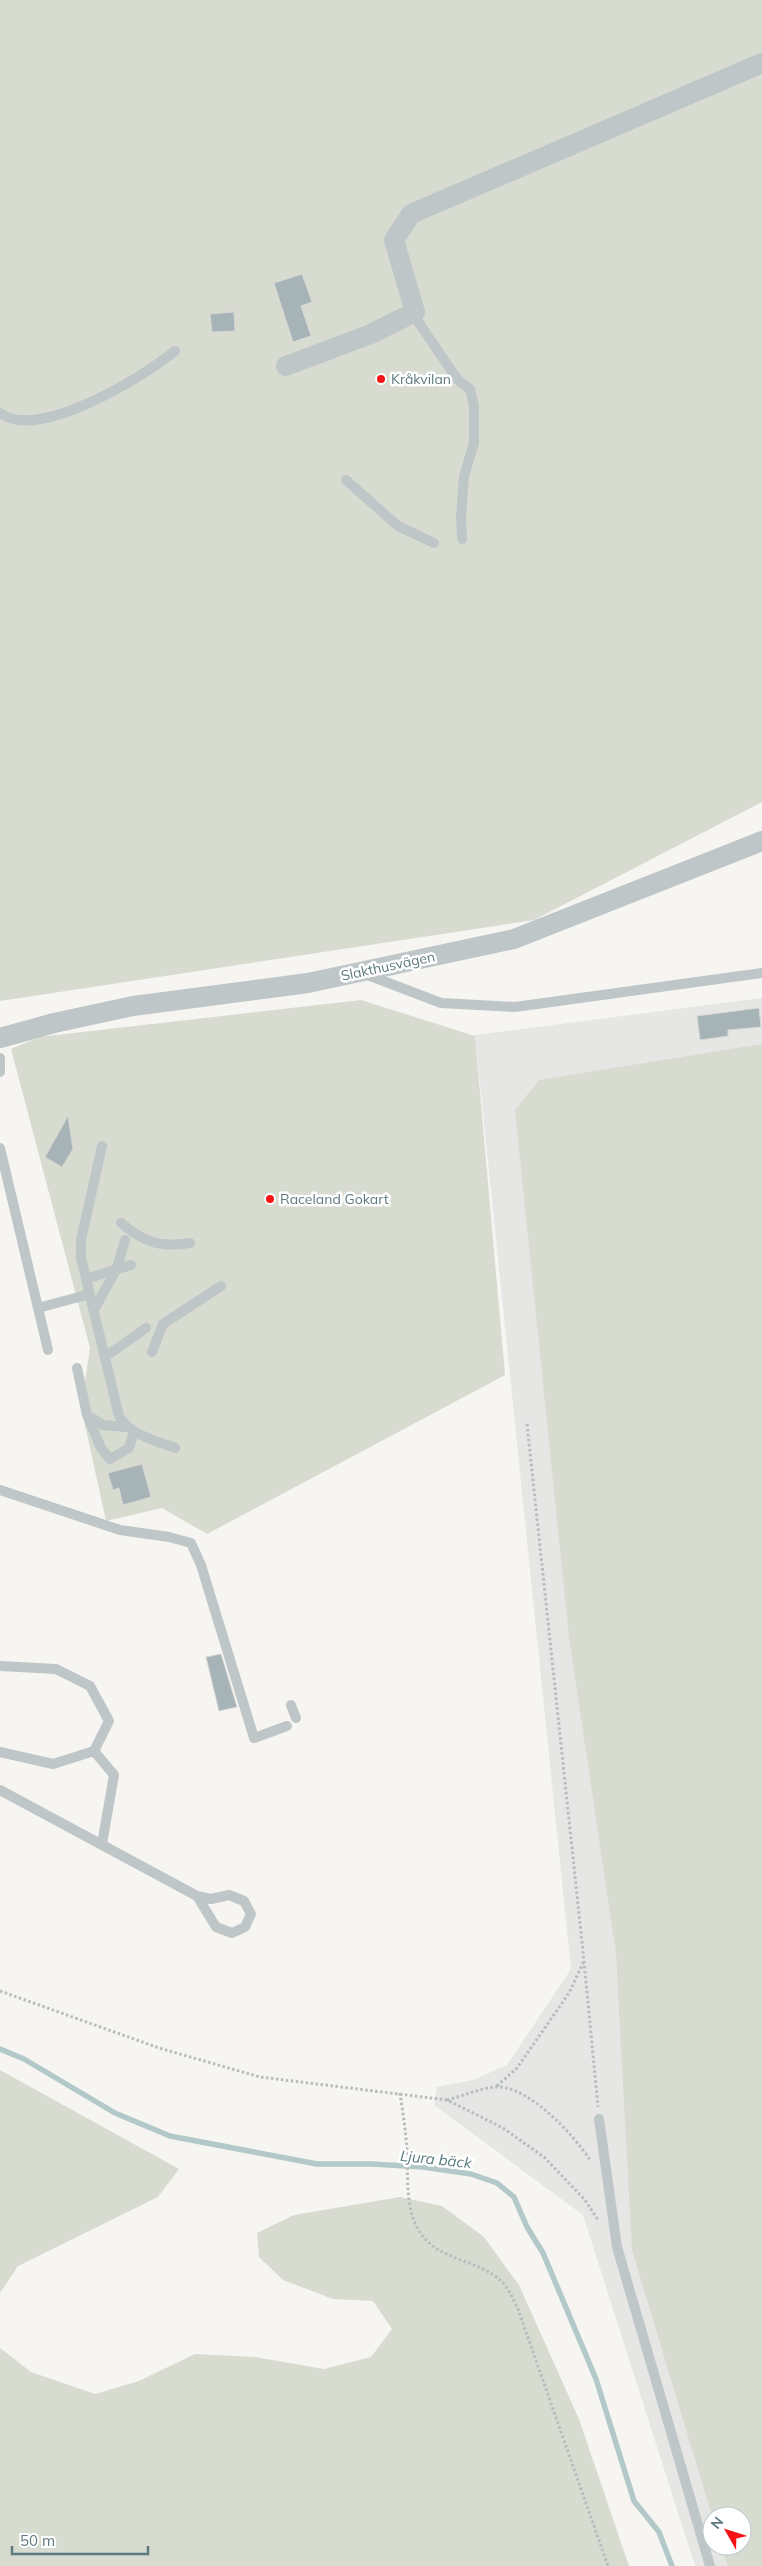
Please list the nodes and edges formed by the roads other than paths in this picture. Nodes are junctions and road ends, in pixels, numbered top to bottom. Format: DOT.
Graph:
graph roads {
  1 [pos="762,63"];
  2 [pos="415,312"];
  3 [pos="175,351"];
  4 [pos="286,366"];
  5 [pos="0,413"];
  6 [pos="346,480"];
  7 [pos="462,539"];
  8 [pos="434,543"];
  9 [pos="762,841"];
  10 [pos="360,972"];
  11 [pos="762,973"];
  12 [pos="0,1038"];
  13 [pos="0,1058"];
  14 [pos="0,1072"];
  15 [pos="102,1146"];
  16 [pos="0,1148"];
  17 [pos="120,1223"];
  18 [pos="125,1240"];
  19 [pos="190,1243"];
  20 [pos="131,1265"];
  21 [pos="117,1268"];
  22 [pos="86,1279"];
  23 [pos="221,1286"];
  24 [pos="90,1294"];
  25 [pos="38,1308"];
  26 [pos="94,1310"];
  27 [pos="146,1328"];
  28 [pos="48,1350"];
  29 [pos="152,1352"];
  30 [pos="105,1357"];
  31 [pos="77,1368"];
  32 [pos="86,1415"];
  33 [pos="130,1430"];
  34 [pos="176,1448"];
  35 [pos="0,1490"];
  36 [pos="0,1666"];
  37 [pos="291,1705"];
  38 [pos="296,1718"];
  39 [pos="287,1726"];
  40 [pos="94,1751"];
  41 [pos="0,1752"];
  42 [pos="0,1790"];
  43 [pos="102,1844"];
  44 [pos="196,1896"];
  45 [pos="599,2119"];
  46 [pos="710,2566"];
  1 -- 2 [label="street"];
  2 -- 4 [label="street"];
  2 -- 7 [label="lane"];
  3 -- 5 [label="lane"];
  6 -- 8 [label="lane"];
  9 -- 10 [label="street, Slakthusvägen"];
  10 -- 11 [label="lane"];
  10 -- 12 [label="street, Slakthusvägen"];
  13 -- 14 [label="lane"];
  15 -- 22 [label="lane"];
  16 -- 25 [label="lane"];
  17 -- 19 [label="lane"];
  18 -- 21 [label="lane"];
  20 -- 21 [label="lane"];
  21 -- 22 [label="lane"];
  21 -- 26 [label="lane"];
  22 -- 24 [label="lane"];
  23 -- 29 [label="lane"];
  24 -- 25 [label="lane"];
  24 -- 26 [label="lane"];
  25 -- 28 [label="lane"];
  26 -- 30 [label="lane"];
  27 -- 30 [label="lane"];
  30 -- 33 [label="lane"];
  31 -- 32 [label="lane"];
  32 -- 33 [label="lane"];
  32 -- 33 [label="lane"];
  33 -- 34 [label="lane"];
  35 -- 39 [label="lane"];
  36 -- 40 [label="lane"];
  37 -- 38 [label="lane"];
  40 -- 41 [label="lane"];
  40 -- 43 [label="lane"];
  42 -- 43 [label="lane"];
  43 -- 44 [label="lane"];
  44 -- 44 [label="lane"];
  45 -- 46 [label="lane"];
}
